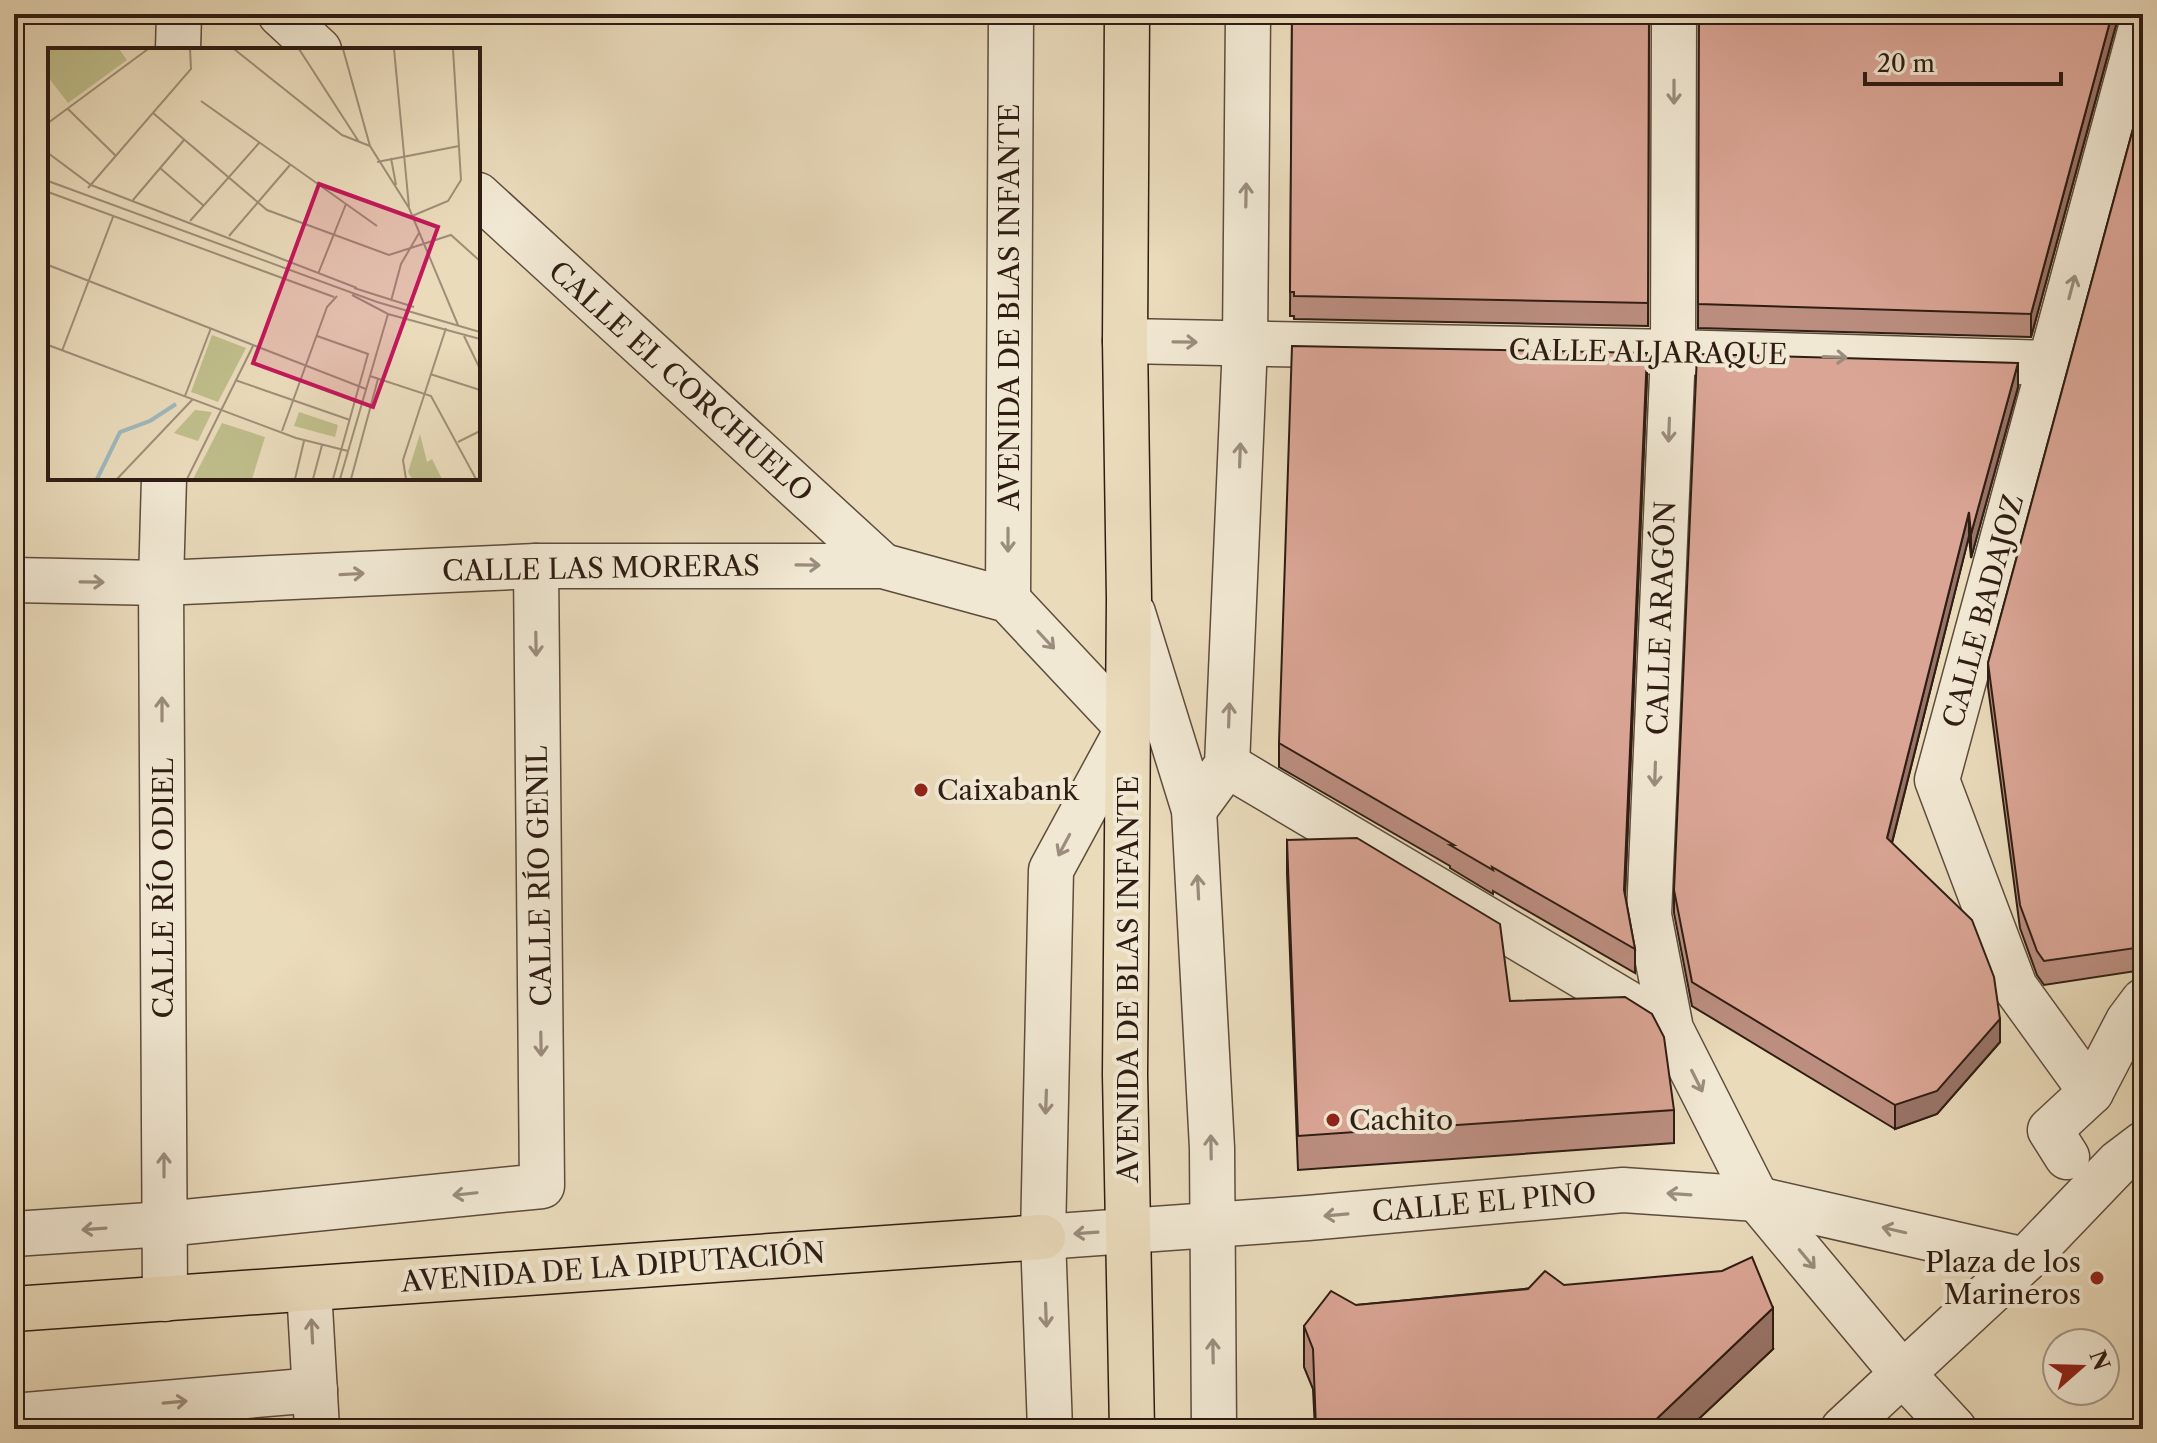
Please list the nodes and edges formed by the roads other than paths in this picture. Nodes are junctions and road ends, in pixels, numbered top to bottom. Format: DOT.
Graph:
graph roads {
  1 [pos="179,14"];
  2 [pos="280,14"];
  3 [pos="1011,14"];
  4 [pos="1127,14"];
  5 [pos="1248,14"];
  6 [pos="1674,14"];
  7 [pos="2143,20"];
  8 [pos="178,48"];
  9 [pos="317,48"];
  10 [pos="480,197"];
  11 [pos="1125,341"];
  12 [pos="1245,344"];
  13 [pos="1673,352"];
  14 [pos="2052,363"];
  15 [pos="164,480"];
  16 [pos="536,566"];
  17 [pos="883,566"];
  18 [pos="14,580"];
  19 [pos="161,583"];
  20 [pos="1129,599"];
  21 [pos="1008,600"];
  22 [pos="1128,728"];
  23 [pos="1227,765"];
  24 [pos="1194,810"];
  25 [pos="2143,1001"];
  26 [pos="1671,1029"];
  27 [pos="2091,1092"];
  28 [pos="2143,1144"];
  29 [pos="2067,1157"];
  30 [pos="1757,1199"];
  31 [pos="165,1224"];
  32 [pos="1212,1225"];
  33 [pos="1129,1230"];
  34 [pos="14,1234"];
  35 [pos="1043,1237"];
  36 [pos="2025,1260"];
  37 [pos="309,1289"];
  38 [pos="165,1299"];
  39 [pos="14,1309"];
  40 [pos="1903,1374"];
  41 [pos="316,1410"];
  42 [pos="14,1416"];
  43 [pos="1050,1429"];
  44 [pos="1132,1429"];
  45 [pos="1214,1429"];
  46 [pos="1843,1429"];
  47 [pos="1954,1429"];
  1 -- 8 [label="street"];
  2 -- 9 [label="street"];
  3 -- 21 [label="street, AVENIDA DE BLAS INFANTE, one-way"];
  4 -- 11 [label="main road, AVENIDA DE BLAS INFANTE"];
  12 -- 5 [label="street, one-way"];
  6 -- 13 [label="street, CALLE ARAGÓN, one-way"];
  14 -- 7 [label="street, CALLE BADAJOZ, one-way"];
  10 -- 17 [label="street, CALLE EL CORCHUELO"];
  11 -- 12 [label="street, one-way"];
  11 -- 20 [label="main road, AVENIDA DE BLAS INFANTE"];
  12 -- 13 [label="street, CALLE ALJARAQUE"];
  23 -- 12 [label="street, one-way"];
  13 -- 14 [label="street, CALLE ALJARAQUE, one-way"];
  13 -- 26 [label="street, CALLE ARAGÓN, one-way"];
  14 -- 27 [label="street, CALLE BADAJOZ"];
  15 -- 19 [label="street, CALLE RÍO ODIEL"];
  16 -- 17 [label="street, CALLE LAS MORERAS, one-way"];
  19 -- 16 [label="street, CALLE LAS MORERAS, one-way"];
  16 -- 31 [label="street, CALLE RÍO GENIL, one-way"];
  17 -- 21 [label="street, CALLE LAS MORERAS"];
  18 -- 19 [label="street, CALLE LAS MORERAS, one-way"];
  31 -- 19 [label="street, CALLE RÍO ODIEL, one-way"];
  20 -- 22 [label="main road, AVENIDA DE BLAS INFANTE"];
  20 -- 24 [label="street, AVENIDA DE BLAS INFANTE"];
  21 -- 22 [label="street, one-way"];
  22 -- 33 [label="main road, AVENIDA DE BLAS INFANTE"];
  22 -- 35 [label="street, AVENIDA DE BLAS INFANTE, one-way"];
  23 -- 24 [label="street"];
  23 -- 26 [label="street"];
  32 -- 24 [label="street, AVENIDA DE BLAS INFANTE, one-way"];
  25 -- 27 [label="street"];
  26 -- 30 [label="street, CALLE ARAGÓN, one-way"];
  27 -- 29 [label="street"];
  28 -- 36 [label="street"];
  30 -- 32 [label="street, CALLE EL PINO, one-way"];
  36 -- 30 [label="street, one-way"];
  30 -- 40 [label="street, CALLE ARAGÓN, one-way"];
  31 -- 34 [label="street, one-way"];
  31 -- 38 [label="street, CALLE RÍO ODIEL"];
  32 -- 33 [label="street, AVENIDA DE LA DIPUTACIÓN"];
  45 -- 32 [label="street, AVENIDA DE BLAS INFANTE, one-way"];
  33 -- 35 [label="street, AVENIDA DE LA DIPUTACIÓN, one-way"];
  33 -- 44 [label="main road, AVENIDA DE BLAS INFANTE"];
  35 -- 37 [label="main road, AVENIDA DE LA DIPUTACIÓN"];
  35 -- 43 [label="street, AVENIDA DE BLAS INFANTE, one-way"];
  36 -- 40 [label="street"];
  37 -- 38 [label="main road, AVENIDA DE LA DIPUTACIÓN"];
  41 -- 37 [label="street, one-way"];
  38 -- 39 [label="main road, AVENIDA DE LA DIPUTACIÓN"];
  40 -- 46 [label="street"];
  40 -- 47 [label="street"];
  42 -- 41 [label="street, one-way"];
}
